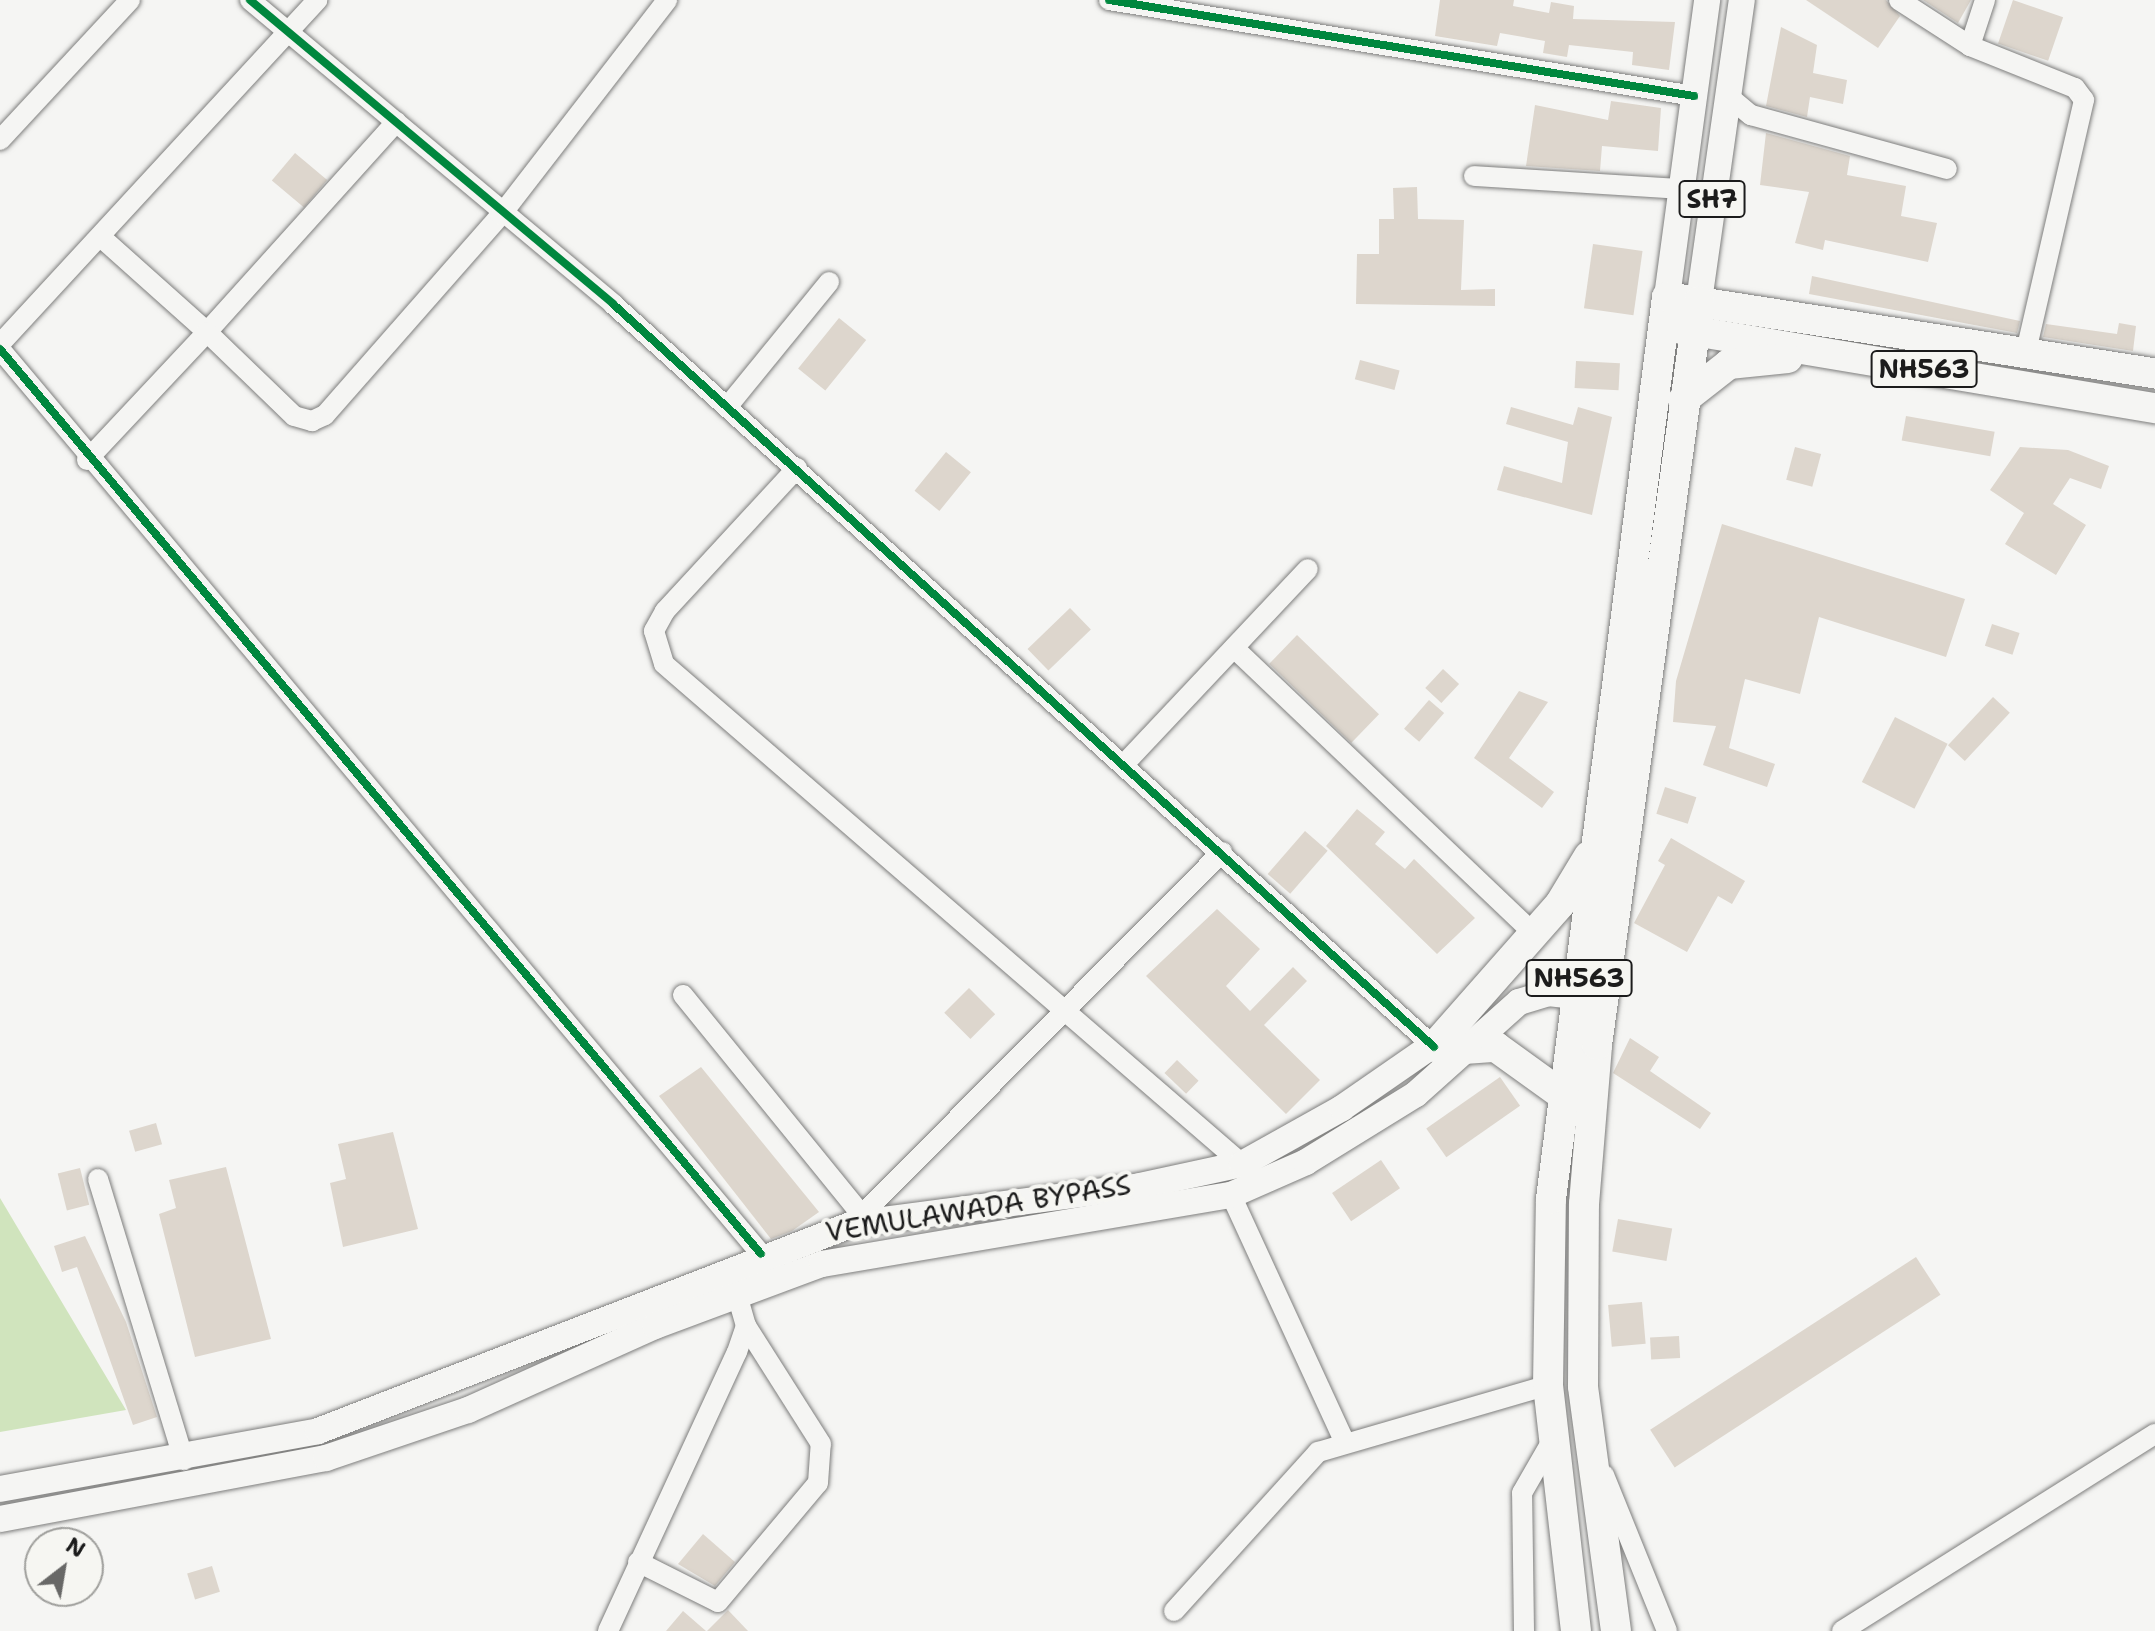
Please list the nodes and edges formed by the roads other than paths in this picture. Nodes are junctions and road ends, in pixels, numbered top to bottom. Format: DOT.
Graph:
graph roads {
  1 [pos="130,0"];
  2 [pos="250,0"];
  3 [pos="317,0"];
  4 [pos="667,0"];
  5 [pos="1109,0"];
  6 [pos="1707,0"];
  7 [pos="1742,0"];
  8 [pos="1899,0"];
  9 [pos="1985,0"];
  10 [pos="290,35"];
  11 [pos="1970,46"];
  12 [pos="1694,96"];
  13 [pos="1728,96"];
  14 [pos="396,122"];
  15 [pos="0,140"];
  16 [pos="1947,169"];
  17 [pos="1474,176"];
  18 [pos="1681,189"];
  19 [pos="501,215"];
  20 [pos="103,239"];
  21 [pos="829,282"];
  22 [pos="1664,312"];
  23 [pos="1696,315"];
  24 [pos="207,332"];
  25 [pos="0,347"];
  26 [pos="2026,351"];
  27 [pos="1846,356"];
  28 [pos="2155,373"];
  29 [pos="1683,400"];
  30 [pos="728,406"];
  31 [pos="2155,408"];
  32 [pos="87,460"];
  33 [pos="797,468"];
  34 [pos="1308,569"];
  35 [pos="1234,648"];
  36 [pos="1126,762"];
  37 [pos="1594,848"];
  38 [pos="1222,852"];
  39 [pos="1533,933"];
  40 [pos="1592,986"];
  41 [pos="683,995"];
  42 [pos="1071,1011"];
  43 [pos="1449,1048"];
  44 [pos="1564,1096"];
  45 [pos="1242,1164"];
  46 [pos="98,1179"];
  47 [pos="1231,1195"];
  48 [pos="857,1220"];
  49 [pos="761,1254"];
  50 [pos="737,1295"];
  51 [pos="746,1326"];
  52 [pos="1548,1385"];
  53 [pos="2155,1434"];
  54 [pos="1589,1438"];
  55 [pos="1553,1439"];
  56 [pos="1344,1441"];
  57 [pos="184,1460"];
  58 [pos="0,1489"];
  59 [pos="0,1519"];
  60 [pos="638,1562"];
  61 [pos="1174,1611"];
  62 [pos="608,1631"];
  63 [pos="1524,1631"];
  64 [pos="1576,1631"];
  65 [pos="1616,1631"];
  66 [pos="1667,1631"];
  67 [pos="1842,1631"];
  1 -- 15 [label="street"];
  2 -- 10 [label="street"];
  3 -- 10 [label="street"];
  4 -- 19 [label="street"];
  5 -- 12 [label="street"];
  6 -- 12 [label="main road, SH7"];
  7 -- 13 [label="main road, SH7"];
  8 -- 11 [label="street"];
  9 -- 11 [label="street"];
  10 -- 14 [label="street"];
  10 -- 20 [label="street"];
  11 -- 26 [label="street"];
  12 -- 18 [label="main road, SH7"];
  13 -- 16 [label="street"];
  13 -- 23 [label="main road, SH7"];
  14 -- 19 [label="street"];
  14 -- 24 [label="street"];
  17 -- 18 [label="street"];
  18 -- 22 [label="main road, SH7"];
  19 -- 24 [label="street"];
  19 -- 30 [label="street"];
  20 -- 24 [label="street"];
  20 -- 25 [label="street"];
  21 -- 30 [label="street"];
  22 -- 23 [label="highway, NH563"];
  22 -- 37 [label="highway, NH563"];
  23 -- 26 [label="highway, NH563"];
  23 -- 27 [label="highway, NH563"];
  23 -- 29 [label="highway, NH563"];
  24 -- 32 [label="street"];
  25 -- 32 [label="street"];
  26 -- 28 [label="highway, NH563"];
  27 -- 29 [label="highway"];
  27 -- 31 [label="highway, NH563"];
  29 -- 40 [label="highway, NH563"];
  30 -- 33 [label="street"];
  32 -- 49 [label="street"];
  33 -- 36 [label="street"];
  33 -- 42 [label="street"];
  34 -- 35 [label="street"];
  35 -- 36 [label="street"];
  35 -- 39 [label="street"];
  36 -- 38 [label="street"];
  37 -- 39 [label="highway"];
  37 -- 40 [label="highway, NH563"];
  38 -- 42 [label="street"];
  38 -- 43 [label="street"];
  39 -- 43 [label="highway"];
  40 -- 43 [label="main road, VEMULAWADA BYPASS"];
  40 -- 44 [label="highway, NH563"];
  40 -- 54 [label="highway, NH563"];
  41 -- 48 [label="street"];
  42 -- 45 [label="street"];
  42 -- 48 [label="street"];
  43 -- 44 [label="highway"];
  43 -- 45 [label="main road, VEMULAWADA BYPASS"];
  43 -- 47 [label="main road, VEMULAWADA BYPASS"];
  44 -- 52 [label="highway, NH563"];
  45 -- 48 [label="main road, VEMULAWADA BYPASS"];
  46 -- 57 [label="street"];
  47 -- 50 [label="main road, VEMULAWADA BYPASS"];
  47 -- 56 [label="street"];
  48 -- 49 [label="main road, VEMULAWADA BYPASS"];
  49 -- 57 [label="main road, VEMULAWADA BYPASS"];
  50 -- 51 [label="street"];
  50 -- 59 [label="main road, VEMULAWADA BYPASS"];
  51 -- 60 [label="street"];
  51 -- 60 [label="street"];
  52 -- 55 [label="highway, NH563"];
  52 -- 56 [label="street"];
  53 -- 67 [label="street"];
  54 -- 65 [label="highway, NH563"];
  54 -- 66 [label="street"];
  55 -- 63 [label="street"];
  55 -- 64 [label="highway, NH563"];
  56 -- 61 [label="street"];
  57 -- 58 [label="main road, VEMULAWADA BYPASS"];
  60 -- 62 [label="street"];
}
